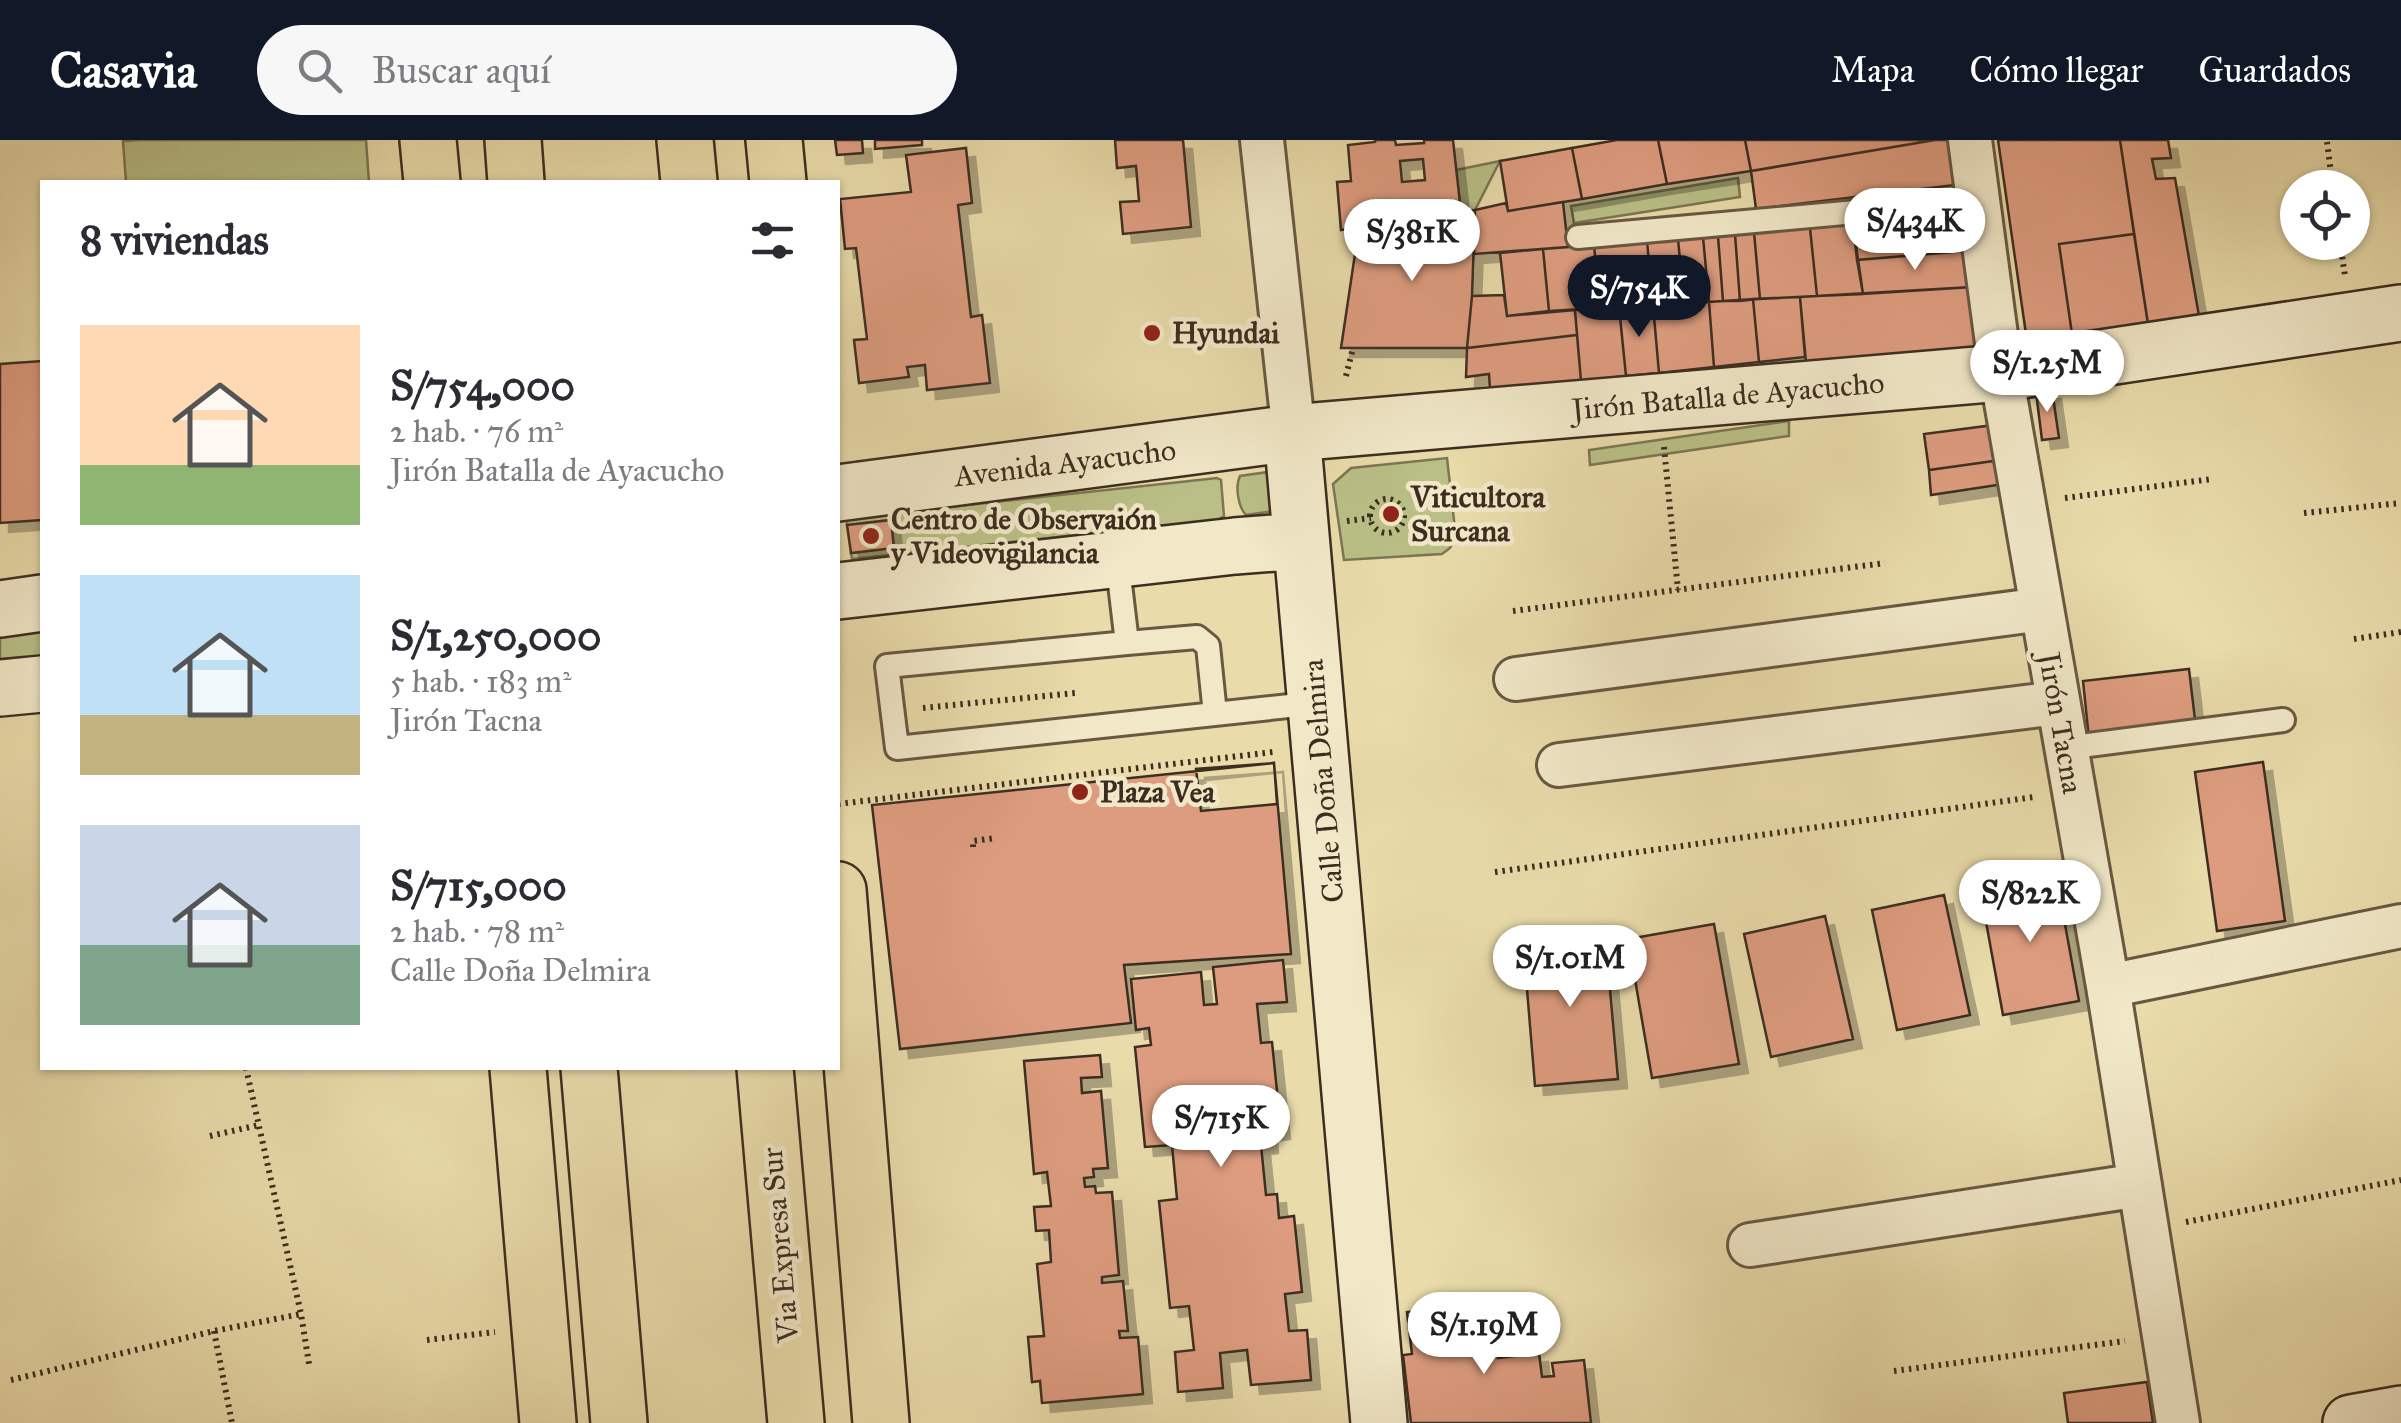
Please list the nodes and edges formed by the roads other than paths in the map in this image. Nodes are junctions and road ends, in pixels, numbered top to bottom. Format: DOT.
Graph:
graph roads {
  1 [pos="428,140"];
  2 [pos="512,140"];
  3 [pos="685,140"];
  4 [pos="774,140"];
  5 [pos="1262,140"];
  6 [pos="1970,140"];
  7 [pos="432,180"];
  8 [pos="516,180"];
  9 [pos="689,180"];
  10 [pos="778,180"];
  11 [pos="1978,201"];
  12 [pos="1578,237"];
  13 [pos="2401,313"];
  14 [pos="2000,373"];
  15 [pos="1292,434"];
  16 [pos="840,493"];
  17 [pos="1317,532"];
  18 [pos="1117,559"];
  19 [pos="840,591"];
  20 [pos="40,603"];
  21 [pos="0,608"];
  22 [pos="2042,608"];
  23 [pos="1127,643"];
  24 [pos="1516,679"];
  25 [pos="40,684"];
  26 [pos="0,688"];
  27 [pos="2057,703"];
  28 [pos="1317,704"];
  29 [pos="1215,714"];
  30 [pos="2284,720"];
  31 [pos="2065,748"];
  32 [pos="1559,765"];
  33 [pos="840,915"];
  34 [pos="2401,926"];
  35 [pos="2108,986"];
  36 [pos="589,1070"];
  37 [pos="765,1070"];
  38 [pos="518,1079"];
  39 [pos="2140,1185"];
  40 [pos="1750,1244"];
  41 [pos="2401,1414"];
  42 [pos="548,1423"];
  43 [pos="619,1423"];
  44 [pos="796,1423"];
  45 [pos="881,1423"];
  46 [pos="1379,1423"];
  47 [pos="2178,1423"];
  48 [pos="2350,1423"];
  1 -- 7 [label="main road"];
  2 -- 8 [label="main road"];
  3 -- 9 [label="main road"];
  4 -- 10 [label="main road"];
  5 -- 15 [label="street, Calle Doña Delmira"];
  6 -- 11 [label="street, Jirón Tacna"];
  11 -- 12 [label="lane"];
  11 -- 14 [label="street, Jirón Tacna"];
  13 -- 14 [label="street, Jirón Batalla de Ayacucho"];
  14 -- 15 [label="street, Jirón Batalla de Ayacucho"];
  14 -- 22 [label="street, Jirón Tacna"];
  15 -- 16 [label="street, Avenida Ayacucho"];
  15 -- 17 [label="street, Calle Doña Delmira"];
  17 -- 18 [label="street"];
  17 -- 28 [label="street, Calle Doña Delmira"];
  18 -- 19 [label="street"];
  18 -- 23 [label="lane"];
  20 -- 21 [label="street"];
  22 -- 24 [label="street"];
  22 -- 27 [label="street, Jirón Tacna"];
  23 -- 29 [label="lane"];
  23 -- 29 [label="lane"];
  25 -- 26 [label="street"];
  27 -- 31 [label="street, Jirón Tacna"];
  27 -- 32 [label="street"];
  28 -- 29 [label="lane"];
  28 -- 46 [label="street, Calle Doña Delmira"];
  30 -- 31 [label="lane"];
  31 -- 35 [label="street, Jirón Tacna"];
  33 -- 45 [label="main road"];
  34 -- 35 [label="street"];
  35 -- 39 [label="street, Jirón Tacna"];
  36 -- 43 [label="main road"];
  37 -- 44 [label="main road, Via Expresa Sur"];
  38 -- 42 [label="main road"];
  39 -- 40 [label="street"];
  39 -- 47 [label="street, Jirón Tacna"];
  41 -- 48 [label="street"];
}
